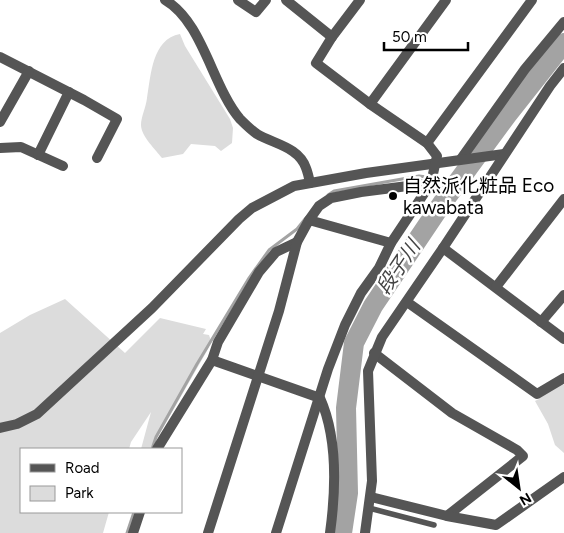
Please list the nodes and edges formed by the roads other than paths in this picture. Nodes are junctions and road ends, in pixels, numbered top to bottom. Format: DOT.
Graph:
graph roads {
  1 [pos="165,0"];
  2 [pos="238,0"];
  3 [pos="266,0"];
  4 [pos="286,0"];
  5 [pos="360,0"];
  6 [pos="446,0"];
  7 [pos="532,0"];
  8 [pos="564,22"];
  9 [pos="332,36"];
  10 [pos="0,57"];
  11 [pos="564,68"];
  12 [pos="29,71"];
  13 [pos="69,92"];
  14 [pos="370,104"];
  15 [pos="0,122"];
  16 [pos="427,143"];
  17 [pos="0,148"];
  18 [pos="504,154"];
  19 [pos="38,155"];
  20 [pos="97,158"];
  21 [pos="463,159"];
  22 [pos="436,163"];
  23 [pos="63,166"];
  24 [pos="310,183"];
  25 [pos="431,183"];
  26 [pos="564,199"];
  27 [pos="309,220"];
  28 [pos="297,242"];
  29 [pos="391,243"];
  30 [pos="443,248"];
  31 [pos="496,287"];
  32 [pos="564,295"];
  33 [pos="407,302"];
  34 [pos="541,322"];
  35 [pos="564,339"];
  36 [pos="374,353"];
  37 [pos="212,360"];
  38 [pos="258,376"];
  39 [pos="564,378"];
  40 [pos="320,398"];
  41 [pos="0,428"];
  42 [pos="157,448"];
  43 [pos="564,477"];
  44 [pos="370,503"];
  45 [pos="140,513"];
  46 [pos="447,516"];
  47 [pos="434,525"];
  48 [pos="495,529"];
  49 [pos="133,533"];
  50 [pos="208,533"];
  51 [pos="276,533"];
  52 [pos="330,533"];
  53 [pos="365,533"];
  1 -- 24 [label="street"];
  2 -- 3 [label="street"];
  4 -- 9 [label="street"];
  5 -- 9 [label="street"];
  6 -- 14 [label="street"];
  7 -- 16 [label="street"];
  8 -- 21 [label="street"];
  9 -- 14 [label="street"];
  10 -- 12 [label="street"];
  11 -- 18 [label="street"];
  12 -- 13 [label="street"];
  12 -- 15 [label="street"];
  13 -- 19 [label="street"];
  13 -- 20 [label="street"];
  14 -- 16 [label="street"];
  16 -- 22 [label="street"];
  17 -- 19 [label="street"];
  18 -- 21 [label="street"];
  18 -- 30 [label="street"];
  19 -- 23 [label="street"];
  21 -- 22 [label="street"];
  22 -- 24 [label="street"];
  22 -- 25 [label="street"];
  24 -- 41 [label="street"];
  25 -- 27 [label="street"];
  25 -- 29 [label="street"];
  26 -- 31 [label="street"];
  27 -- 28 [label="street"];
  27 -- 29 [label="street"];
  28 -- 37 [label="street"];
  28 -- 38 [label="street"];
  29 -- 40 [label="street"];
  30 -- 31 [label="street"];
  30 -- 33 [label="street"];
  31 -- 34 [label="street"];
  32 -- 34 [label="street"];
  33 -- 36 [label="street"];
  33 -- 39 [label="street"];
  34 -- 35 [label="street"];
  36 -- 44 [label="street"];
  36 -- 46 [label="street"];
  37 -- 38 [label="street"];
  37 -- 42 [label="street"];
  38 -- 40 [label="street"];
  38 -- 50 [label="street"];
  40 -- 51 [label="street"];
  40 -- 52 [label="street"];
  43 -- 48 [label="street"];
  44 -- 46 [label="street"];
  44 -- 47 [label="lane"];
  44 -- 53 [label="street"];
  45 -- 49 [label="street"];
  46 -- 48 [label="street"];
}
